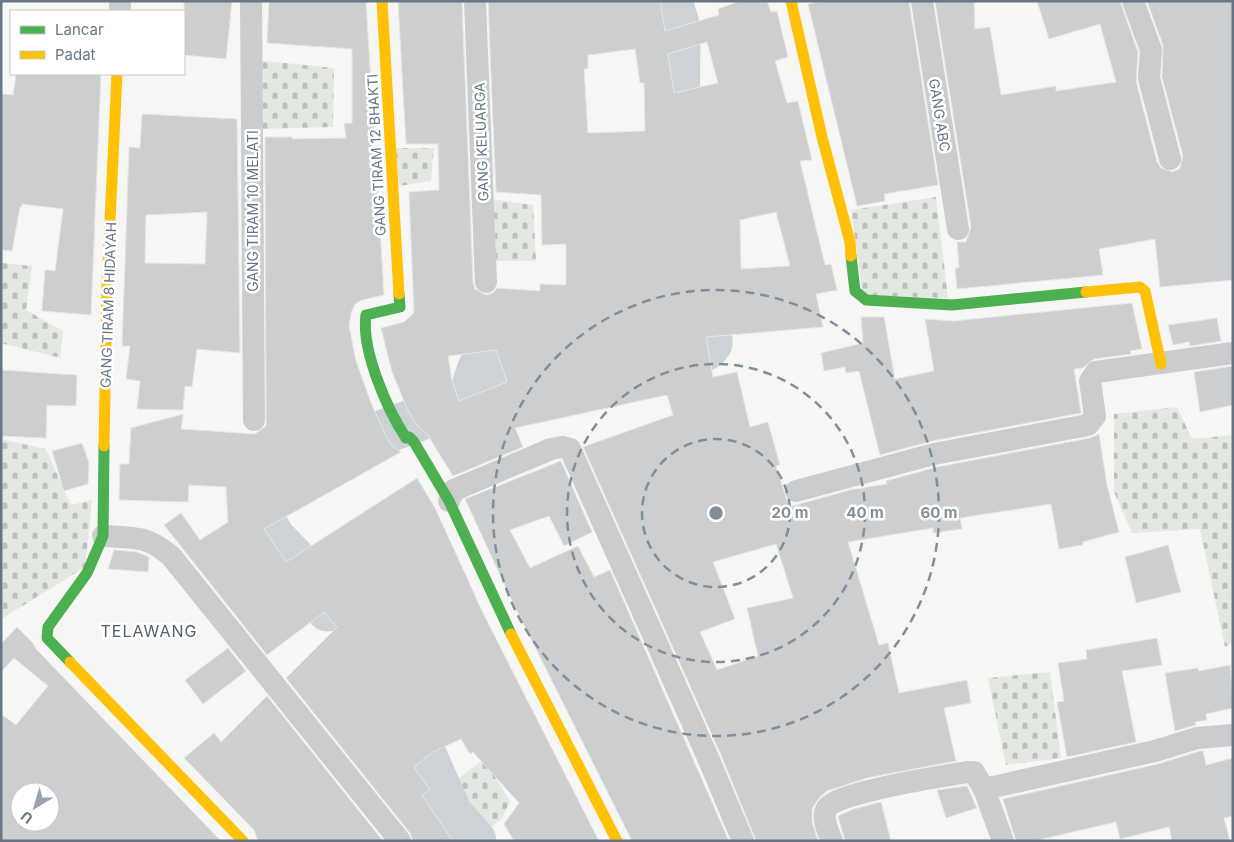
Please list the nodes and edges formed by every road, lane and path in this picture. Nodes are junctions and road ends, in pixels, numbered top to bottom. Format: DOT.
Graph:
graph roads {
  1 [pos="251,1"];
  2 [pos="382,1"];
  3 [pos="475,1"];
  4 [pos="791,1"];
  5 [pos="922,1"];
  6 [pos="1133,1"];
  7 [pos="117,75"];
  8 [pos="1170,159"];
  9 [pos="958,229"];
  10 [pos="486,282"];
  11 [pos="1233,353"];
  12 [pos="1161,364"];
  13 [pos="254,420"];
  14 [pos="796,491"];
  15 [pos="449,501"];
  16 [pos="103,536"];
  17 [pos="1233,735"];
  18 [pos="984,789"];
  19 [pos="243,841"];
  20 [pos="400,841"];
  21 [pos="617,841"];
  22 [pos="743,841"];
  23 [pos="832,841"];
  24 [pos="1003,841"];
  1 -- 13 [label="street, GANG TIRAM 10 MELATI"];
  2 -- 15 [label="street, GANG TIRAM 12 BHAKTI"];
  3 -- 10 [label="street, GANG KELUARGA"];
  4 -- 12 [label="street"];
  5 -- 9 [label="street, GANG ABC"];
  6 -- 8 [label="street"];
  7 -- 16 [label="street, GANG TIRAM 8 HIDAYAH"];
  11 -- 12 [label="street"];
  12 -- 14 [label="street"];
  15 -- 21 [label="street"];
  15 -- 22 [label="street"];
  16 -- 19 [label="street"];
  16 -- 20 [label="street"];
  17 -- 18 [label="street"];
  18 -- 23 [label="street"];
  18 -- 24 [label="street"];
}
